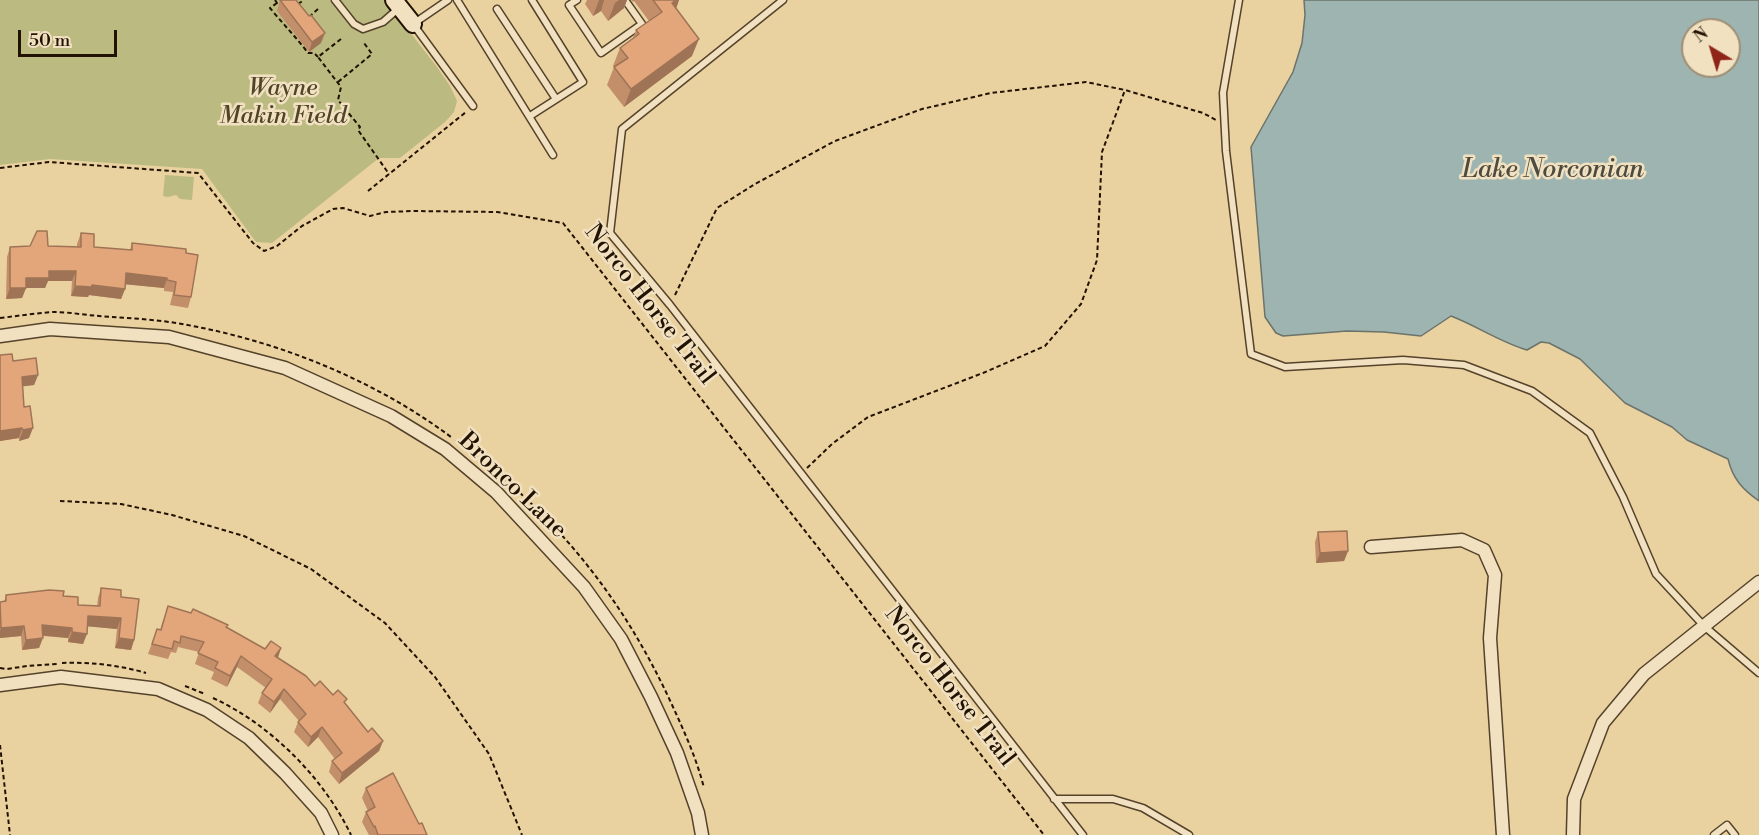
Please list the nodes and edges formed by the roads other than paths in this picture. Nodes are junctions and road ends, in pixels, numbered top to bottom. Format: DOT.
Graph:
graph roads {
  1 [pos="335,0"];
  2 [pos="448,0"];
  3 [pos="457,0"];
  4 [pos="532,0"];
  5 [pos="577,0"];
  6 [pos="625,0"];
  7 [pos="783,0"];
  8 [pos="1239,0"];
  9 [pos="567,3"];
  10 [pos="397,4"];
  11 [pos="497,9"];
  12 [pos="413,24"];
  13 [pos="556,99"];
  14 [pos="473,106"];
  15 [pos="530,116"];
  16 [pos="553,155"];
  17 [pos="0,336"];
  18 [pos="1371,547"];
  19 [pos="1759,582"];
  20 [pos="1704,626"];
  21 [pos="1759,673"];
  22 [pos="0,685"];
  23 [pos="1054,799"];
  24 [pos="332,835"];
  25 [pos="702,835"];
  26 [pos="1083,835"];
  27 [pos="1190,835"];
  28 [pos="1503,835"];
  29 [pos="1574,835"];
  30 [pos="1714,835"];
  31 [pos="1735,835"];
  1 -- 10 [label="lane"];
  2 -- 12 [label="lane"];
  3 -- 15 [label="lane"];
  4 -- 13 [label="lane"];
  5 -- 9 [label="lane"];
  6 -- 9 [label="lane"];
  7 -- 23 [label="lane"];
  8 -- 20 [label="lane"];
  10 -- 12 [label="street"];
  11 -- 13 [label="lane"];
  12 -- 14 [label="lane"];
  13 -- 15 [label="lane"];
  15 -- 16 [label="lane"];
  17 -- 25 [label="street, Bronco Lane"];
  18 -- 28 [label="street"];
  19 -- 20 [label="street"];
  20 -- 21 [label="lane"];
  20 -- 29 [label="street"];
  22 -- 24 [label="street"];
  23 -- 26 [label="lane"];
  23 -- 27 [label="lane"];
  30 -- 31 [label="lane"];
}
